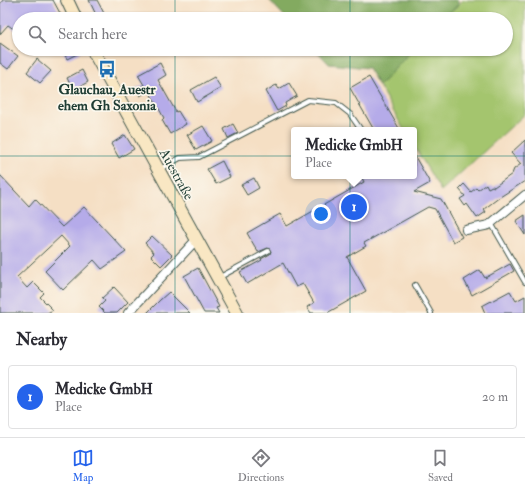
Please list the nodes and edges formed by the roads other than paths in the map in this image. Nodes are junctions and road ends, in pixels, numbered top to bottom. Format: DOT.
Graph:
graph roads {
  1 [pos="67,0"];
  2 [pos="73,12"];
  3 [pos="96,56"];
  4 [pos="359,127"];
  5 [pos="158,170"];
  6 [pos="525,194"];
  7 [pos="490,223"];
  8 [pos="466,230"];
  9 [pos="196,240"];
  10 [pos="268,251"];
  11 [pos="218,278"];
  12 [pos="525,282"];
  13 [pos="415,285"];
  14 [pos="128,313"];
  15 [pos="237,313"];
  16 [pos="431,313"];
  1 -- 2 [label="street"];
  3 -- 5 [label="street, Auestraße"];
  4 -- 5 [label="lane"];
  5 -- 9 [label="street, Auestraße"];
  6 -- 7 [label="street"];
  7 -- 8 [label="street"];
  7 -- 12 [label="lane"];
  9 -- 11 [label="street, Auestraße"];
  9 -- 14 [label="street"];
  10 -- 11 [label="lane"];
  11 -- 15 [label="street, Auestraße"];
  13 -- 16 [label="lane"];
}
